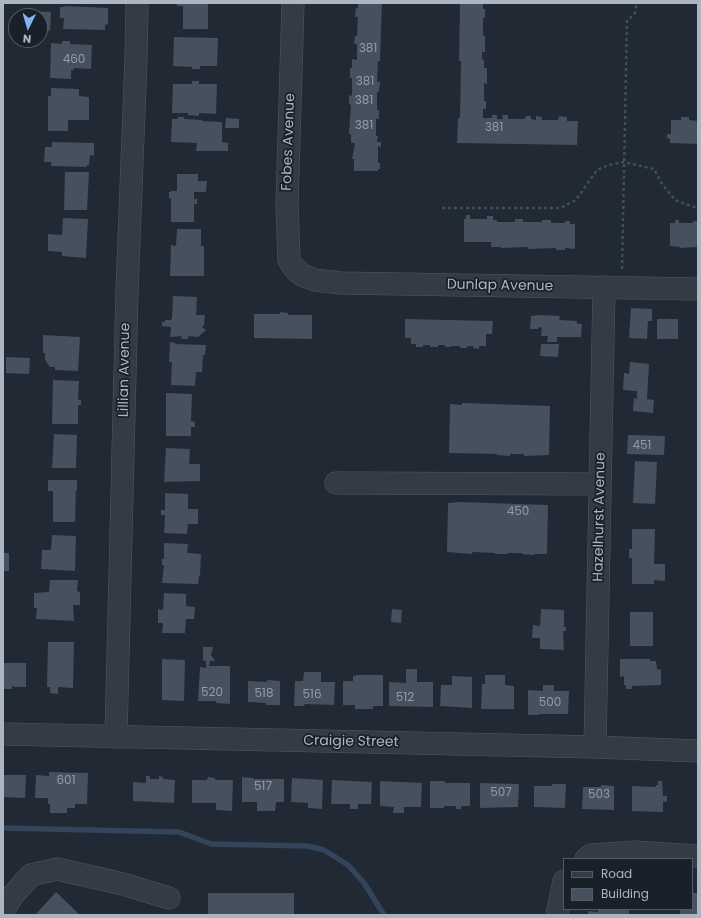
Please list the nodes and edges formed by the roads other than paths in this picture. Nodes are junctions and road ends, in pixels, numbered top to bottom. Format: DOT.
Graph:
graph roads {
  1 [pos="137,3"];
  2 [pos="293,3"];
  3 [pos="302,275"];
  4 [pos="613,287"];
  5 [pos="698,289"];
  6 [pos="336,483"];
  7 [pos="600,484"];
  8 [pos="3,734"];
  9 [pos="116,737"];
  10 [pos="595,747"];
  11 [pos="698,752"];
  12 [pos="698,856"];
  13 [pos="587,858"];
  14 [pos="563,884"];
  15 [pos="168,900"];
  16 [pos="3,911"];
  17 [pos="557,915"];
  1 -- 9 [label="street, Lillian Avenue"];
  2 -- 3 [label="street, Fobes Avenue"];
  3 -- 4 [label="street, Dunlap Avenue"];
  4 -- 5 [label="street, Dunlap Avenue"];
  4 -- 7 [label="street, Hazelhurst Avenue"];
  6 -- 7 [label="street"];
  7 -- 10 [label="street, Hazelhurst Avenue"];
  8 -- 9 [label="street, Craigie Street"];
  9 -- 10 [label="street, Craigie Street"];
  10 -- 11 [label="street, Craigie Street"];
  12 -- 13 [label="street"];
  14 -- 17 [label="street"];
  15 -- 16 [label="street"];
}
